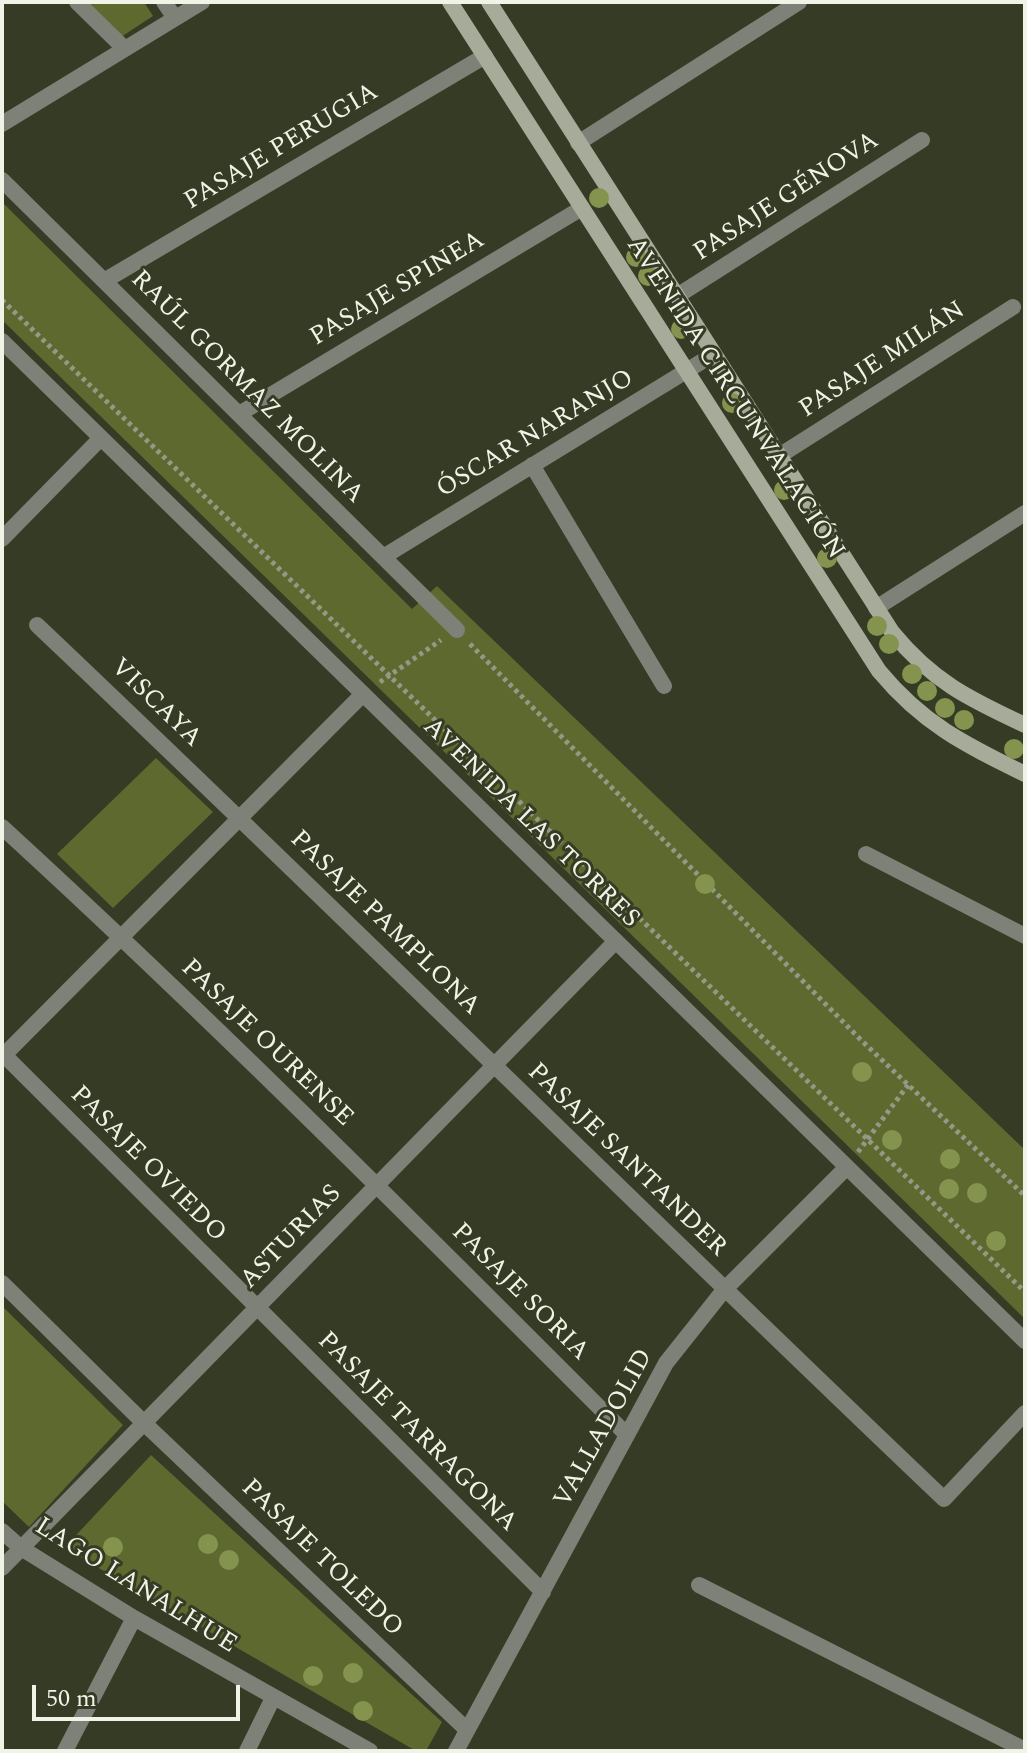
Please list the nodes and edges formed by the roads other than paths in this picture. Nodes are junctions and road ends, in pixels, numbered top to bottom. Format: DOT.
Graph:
graph roads {
  1 [pos="77,2"];
  2 [pos="164,2"];
  3 [pos="202,2"];
  4 [pos="450,2"];
  5 [pos="489,2"];
  6 [pos="799,2"];
  7 [pos="175,18"];
  8 [pos="125,49"];
  9 [pos="485,56"];
  10 [pos="2,124"];
  11 [pos="922,140"];
  12 [pos="578,143"];
  13 [pos="2,180"];
  14 [pos="582,208"];
  15 [pos="104,281"];
  16 [pos="677,296"];
  17 [pos="1013,307"];
  18 [pos="2,341"];
  19 [pos="714,354"];
  20 [pos="687,371"];
  21 [pos="239,414"];
  22 [pos="101,438"];
  23 [pos="779,456"];
  24 [pos="532,465"];
  25 [pos="1025,513"];
  26 [pos="2,539"];
  27 [pos="383,557"];
  28 [pos="876,608"];
  29 [pos="37,625"];
  30 [pos="457,630"];
  31 [pos="664,686"];
  32 [pos="363,694"];
  33 [pos="1025,725"];
  34 [pos="1025,774"];
  35 [pos="240,818"];
  36 [pos="2,827"];
  37 [pos="866,854"];
  38 [pos="122,936"];
  39 [pos="1025,936"];
  40 [pos="616,941"];
  41 [pos="3,1055"];
  42 [pos="495,1066"];
  43 [pos="847,1167"];
  44 [pos="377,1185"];
  45 [pos="2,1283"];
  46 [pos="724,1290"];
  47 [pos="257,1308"];
  48 [pos="1025,1341"];
  49 [pos="1025,1413"];
  50 [pos="144,1423"];
  51 [pos="627,1435"];
  52 [pos="2,1531"];
  53 [pos="21,1548"];
  54 [pos="2,1568"];
  55 [pos="699,1585"];
  56 [pos="543,1592"];
  57 [pos="134,1618"];
  58 [pos="273,1698"];
  59 [pos="466,1729"];
  60 [pos="1025,1750"];
  61 [pos="65,1751"];
  62 [pos="247,1751"];
  63 [pos="370,1751"];
  64 [pos="456,1751"];
  1 -- 8 [label="street"];
  2 -- 7 [label="street"];
  3 -- 7 [label="street"];
  4 -- 9 [label="street, AVENIDA CIRCUNVALACIÓN"];
  5 -- 12 [label="street, AVENIDA CIRCUNVALACIÓN"];
  6 -- 12 [label="street"];
  7 -- 8 [label="street"];
  8 -- 10 [label="street"];
  9 -- 14 [label="street, AVENIDA CIRCUNVALACIÓN"];
  9 -- 15 [label="street, PASAJE PERUGIA"];
  11 -- 16 [label="street, PASAJE GÉNOVA"];
  12 -- 16 [label="street, AVENIDA CIRCUNVALACIÓN"];
  13 -- 15 [label="street, RAÚL GORMAZ MOLINA"];
  14 -- 20 [label="street, AVENIDA CIRCUNVALACIÓN"];
  14 -- 21 [label="street, PASAJE SPINEA"];
  15 -- 21 [label="street, RAÚL GORMAZ MOLINA"];
  16 -- 19 [label="street, AVENIDA CIRCUNVALACIÓN"];
  17 -- 23 [label="street, PASAJE MILÁN"];
  18 -- 22 [label="street, AVENIDA LAS TORRES"];
  19 -- 20 [label="street, ÓSCAR NARANJO"];
  19 -- 23 [label="street, AVENIDA CIRCUNVALACIÓN"];
  20 -- 24 [label="street, ÓSCAR NARANJO"];
  20 -- 34 [label="street, AVENIDA CIRCUNVALACIÓN"];
  21 -- 27 [label="street, RAÚL GORMAZ MOLINA"];
  22 -- 26 [label="street"];
  22 -- 32 [label="street, AVENIDA LAS TORRES"];
  23 -- 28 [label="street, AVENIDA CIRCUNVALACIÓN"];
  24 -- 27 [label="street, ÓSCAR NARANJO"];
  24 -- 31 [label="street"];
  25 -- 28 [label="street"];
  27 -- 30 [label="street, RAÚL GORMAZ MOLINA"];
  28 -- 33 [label="street, AVENIDA CIRCUNVALACIÓN"];
  29 -- 35 [label="street, VISCAYA"];
  32 -- 35 [label="street"];
  32 -- 40 [label="street, AVENIDA LAS TORRES"];
  35 -- 38 [label="street"];
  35 -- 42 [label="street, PASAJE PAMPLONA"];
  36 -- 38 [label="street"];
  37 -- 39 [label="street"];
  38 -- 41 [label="street"];
  38 -- 44 [label="street, PASAJE OURENSE"];
  40 -- 42 [label="street, ASTURIAS"];
  40 -- 43 [label="street, AVENIDA LAS TORRES"];
  41 -- 47 [label="street, PASAJE OVIEDO"];
  42 -- 44 [label="street, ASTURIAS"];
  42 -- 46 [label="street, PASAJE SANTANDER"];
  43 -- 46 [label="street, VALLADOLID"];
  43 -- 48 [label="street, AVENIDA LAS TORRES"];
  44 -- 47 [label="street, ASTURIAS"];
  44 -- 51 [label="street, PASAJE SORIA"];
  45 -- 50 [label="street, PASAJE TOLEDO"];
  46 -- 49 [label="street, PASAJE SANTANDER"];
  46 -- 51 [label="street, VALLADOLID"];
  47 -- 50 [label="street, ASTURIAS"];
  47 -- 56 [label="street, PASAJE TARRAGONA"];
  50 -- 53 [label="street, ASTURIAS"];
  50 -- 59 [label="street, PASAJE TOLEDO"];
  51 -- 56 [label="street, VALLADOLID"];
  52 -- 53 [label="street, LAGO LANALHUE"];
  53 -- 54 [label="street, ASTURIAS"];
  53 -- 57 [label="street, LAGO LANALHUE"];
  55 -- 60 [label="street"];
  56 -- 59 [label="street, VALLADOLID"];
  57 -- 58 [label="street, LAGO LANALHUE"];
  57 -- 61 [label="street"];
  58 -- 62 [label="street"];
  58 -- 63 [label="street, LAGO LANALHUE"];
  59 -- 64 [label="street, VALLADOLID"];
}
